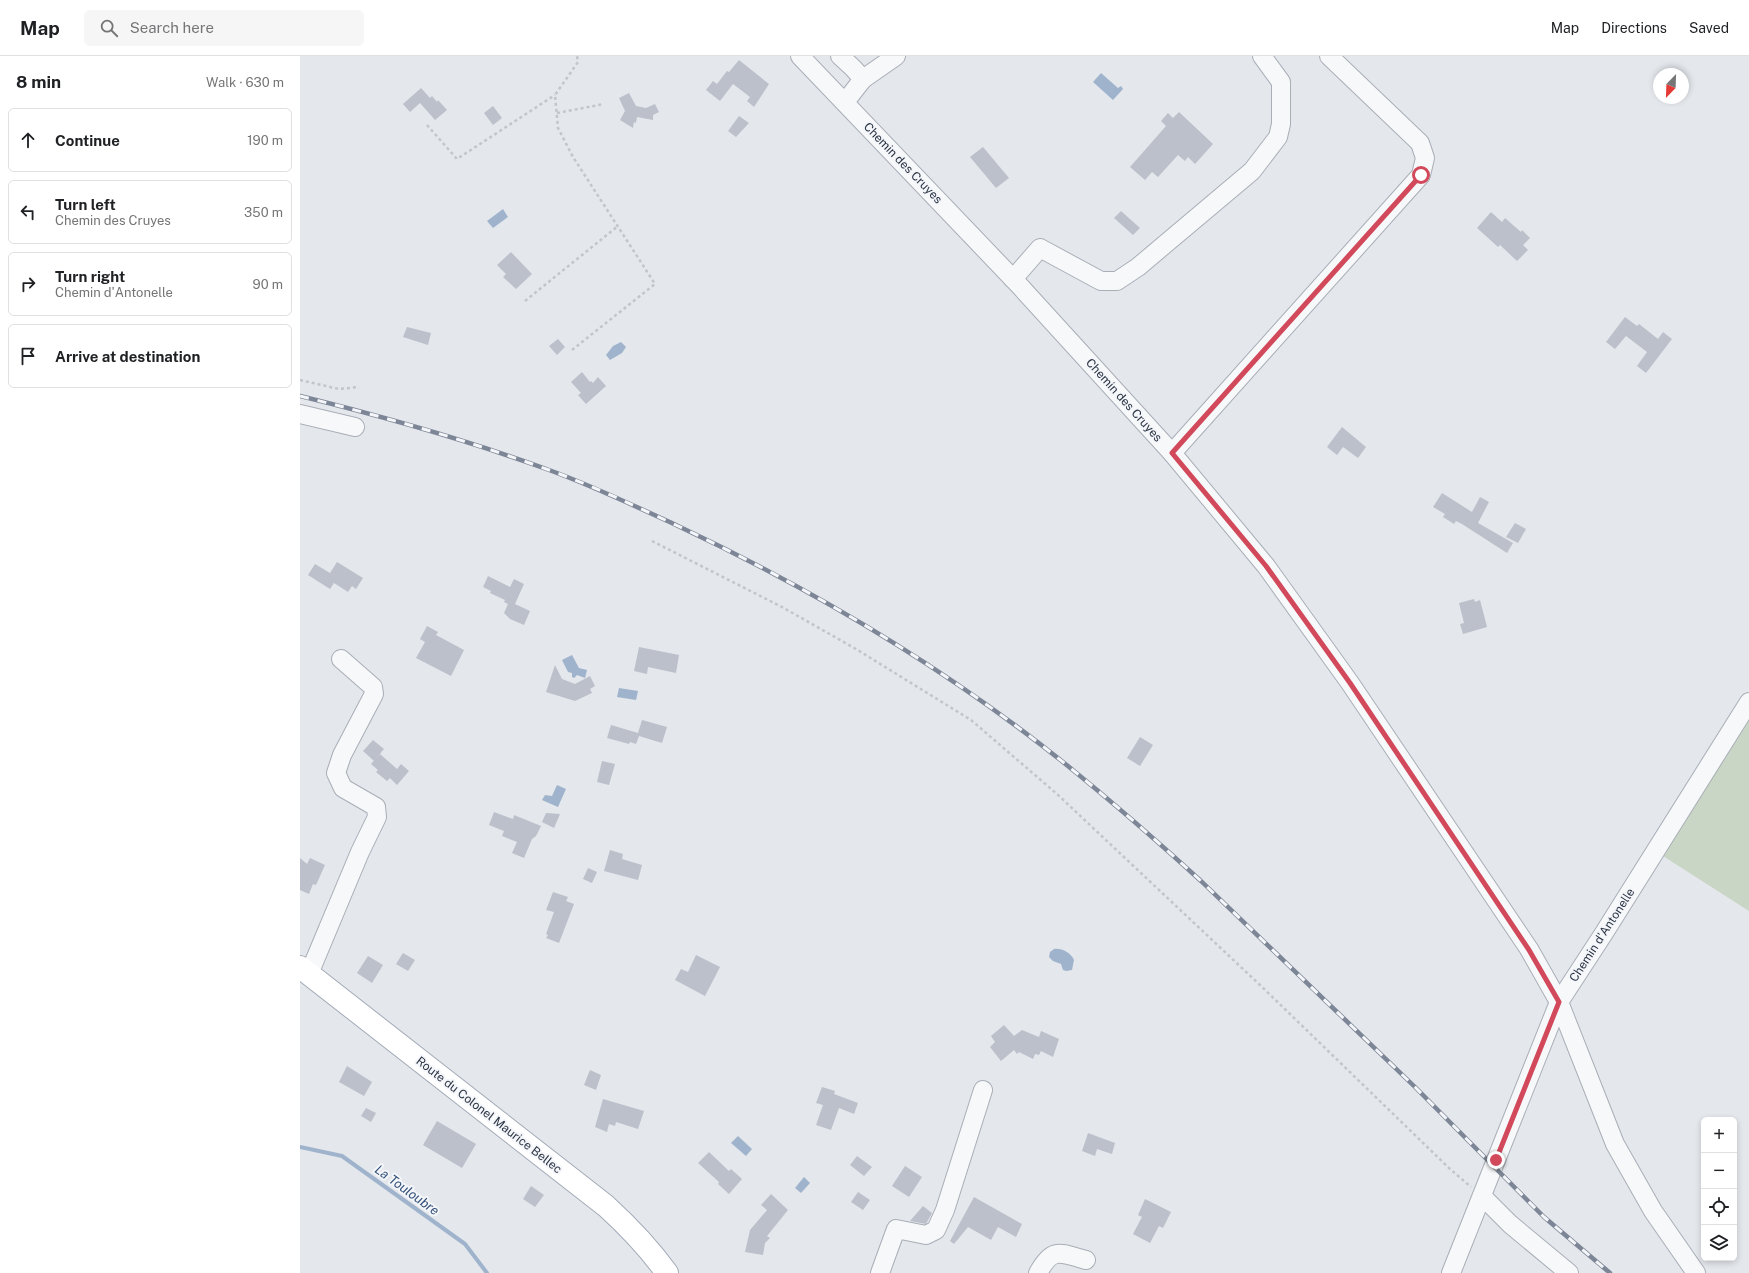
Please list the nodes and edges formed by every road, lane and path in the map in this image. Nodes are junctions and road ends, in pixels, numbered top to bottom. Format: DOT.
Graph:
graph roads {
  1 [pos="577,56"];
  2 [pos="800,56"];
  3 [pos="840,56"];
  4 [pos="896,56"];
  5 [pos="1262,56"];
  6 [pos="1328,56"];
  7 [pos="863,79"];
  8 [pos="555,95"];
  9 [pos="844,102"];
  10 [pos="604,104"];
  11 [pos="557,113"];
  12 [pos="427,125"];
  13 [pos="618,226"];
  14 [pos="1013,278"];
  15 [pos="525,300"];
  16 [pos="572,350"];
  17 [pos="300,380"];
  18 [pos="359,387"];
  19 [pos="300,414"];
  20 [pos="355,427"];
  21 [pos="1172,453"];
  22 [pos="652,541"];
  23 [pos="341,659"];
  24 [pos="1749,702"];
  25 [pos="305,971"];
  26 [pos="1559,1002"];
  27 [pos="983,1090"];
  28 [pos="1482,1196"];
  29 [pos="1086,1260"];
  30 [pos="667,1273"];
  31 [pos="880,1273"];
  32 [pos="1038,1273"];
  33 [pos="1451,1273"];
  34 [pos="1569,1273"];
  35 [pos="1696,1273"];
  1 -- 8 [label="path"];
  2 -- 9 [label="street, Chemin des Cruyes"];
  3 -- 7 [label="street"];
  4 -- 7 [label="street"];
  5 -- 14 [label="street"];
  6 -- 21 [label="street"];
  7 -- 9 [label="street"];
  8 -- 11 [label="path"];
  8 -- 12 [label="path"];
  9 -- 14 [label="street, Chemin des Cruyes"];
  10 -- 11 [label="path"];
  11 -- 13 [label="path"];
  13 -- 15 [label="path"];
  13 -- 16 [label="path"];
  14 -- 21 [label="street, Chemin des Cruyes"];
  17 -- 18 [label="path"];
  19 -- 20 [label="street"];
  21 -- 26 [label="street, Chemin des Cruyes"];
  22 -- 28 [label="path"];
  23 -- 25 [label="street"];
  24 -- 26 [label="street, Chemin d'Antonelle"];
  25 -- 30 [label="main road, Route du Colonel Maurice Bellec"];
  26 -- 28 [label="street, Chemin d'Antonelle"];
  26 -- 35 [label="street, Chemin des Cruyes"];
  27 -- 31 [label="street"];
  28 -- 33 [label="street, Chemin d'Antonelle"];
  28 -- 34 [label="street"];
  29 -- 32 [label="street"];
}
